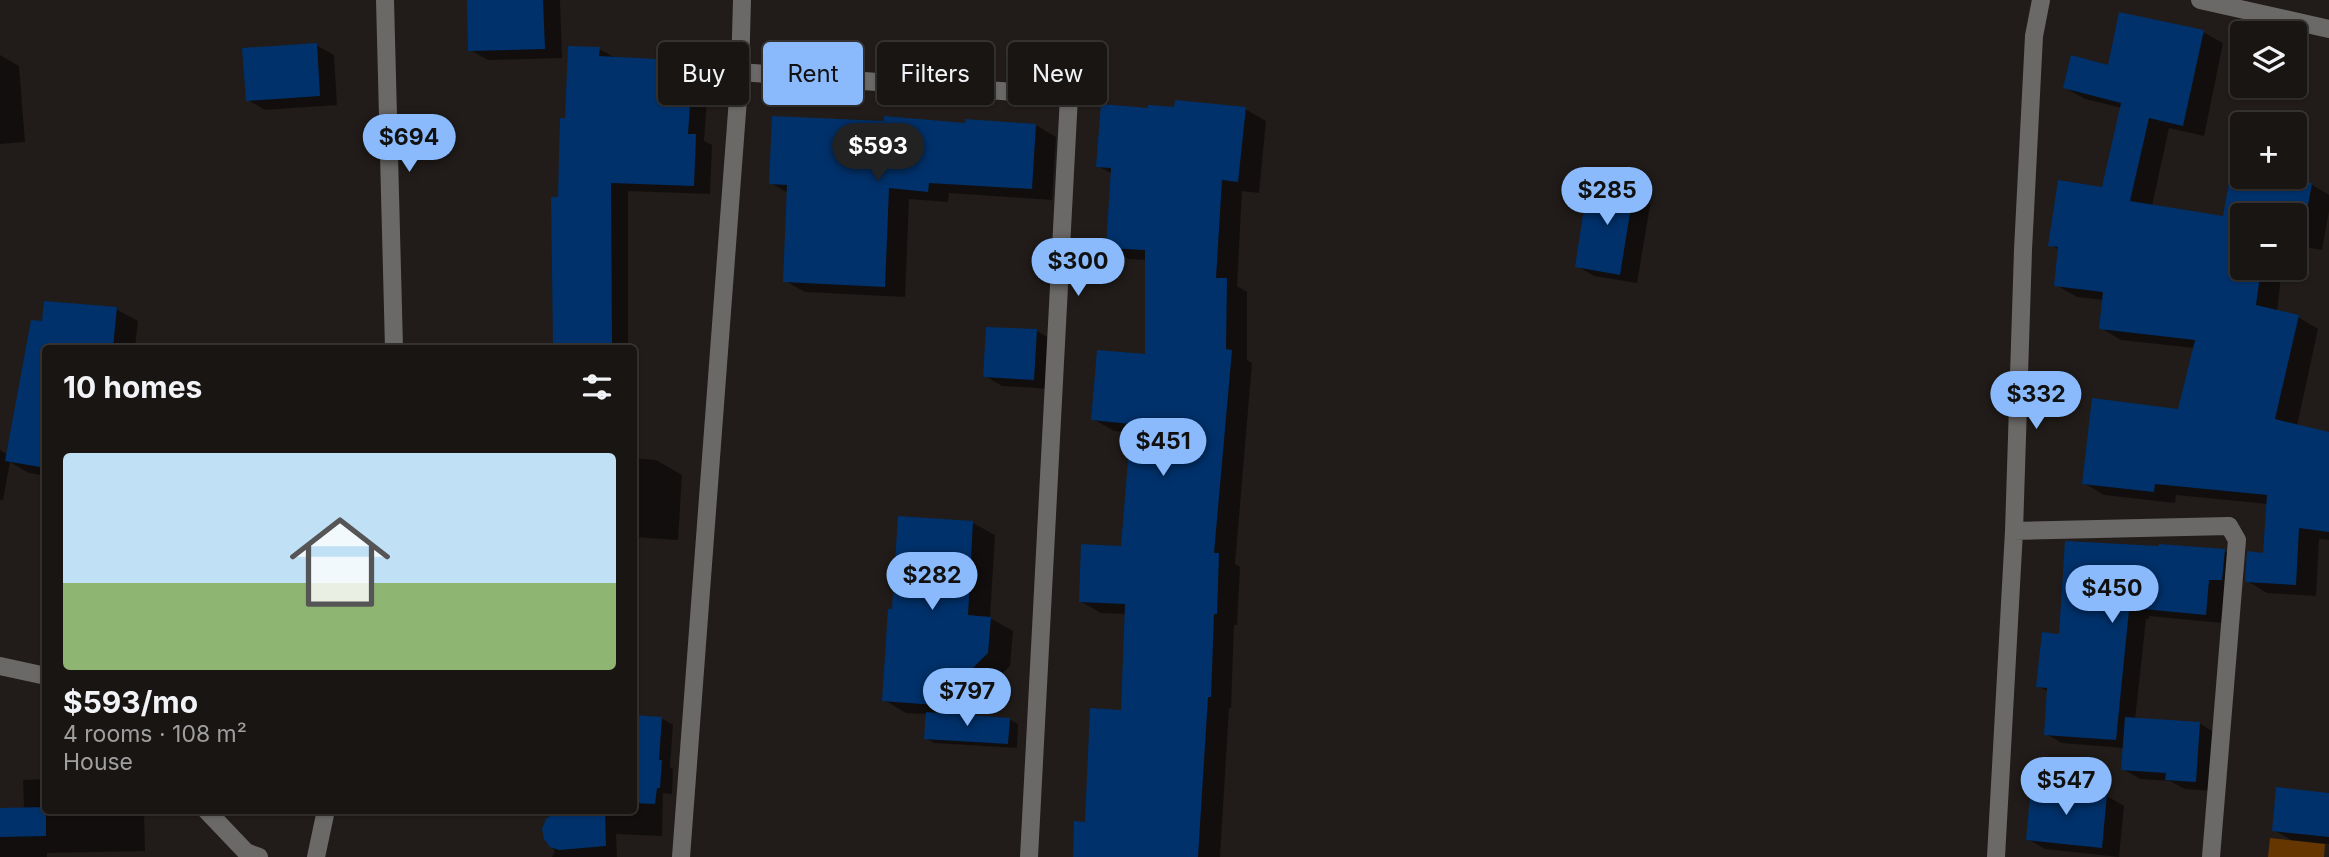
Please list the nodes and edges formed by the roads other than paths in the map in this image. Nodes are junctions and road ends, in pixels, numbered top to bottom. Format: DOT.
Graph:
graph roads {
  1 [pos="385,0"];
  2 [pos="742,0"];
  3 [pos="2041,0"];
  4 [pos="2200,0"];
  5 [pos="2329,29"];
  6 [pos="741,42"];
  7 [pos="749,73"];
  8 [pos="738,105"];
  9 [pos="394,345"];
  10 [pos="2014,531"];
  11 [pos="0,666"];
  12 [pos="42,675"];
  13 [pos="209,814"];
  14 [pos="325,814"];
  15 [pos="259,857"];
  16 [pos="316,857"];
  17 [pos="681,857"];
  18 [pos="1028,857"];
  19 [pos="1996,857"];
  20 [pos="2211,857"];
  1 -- 9 [label="street"];
  2 -- 6 [label="street"];
  3 -- 10 [label="street"];
  4 -- 5 [label="street"];
  7 -- 18 [label="street"];
  8 -- 17 [label="street"];
  10 -- 19 [label="street"];
  10 -- 20 [label="street"];
  11 -- 12 [label="street"];
  13 -- 15 [label="street"];
  14 -- 16 [label="street"];
}
